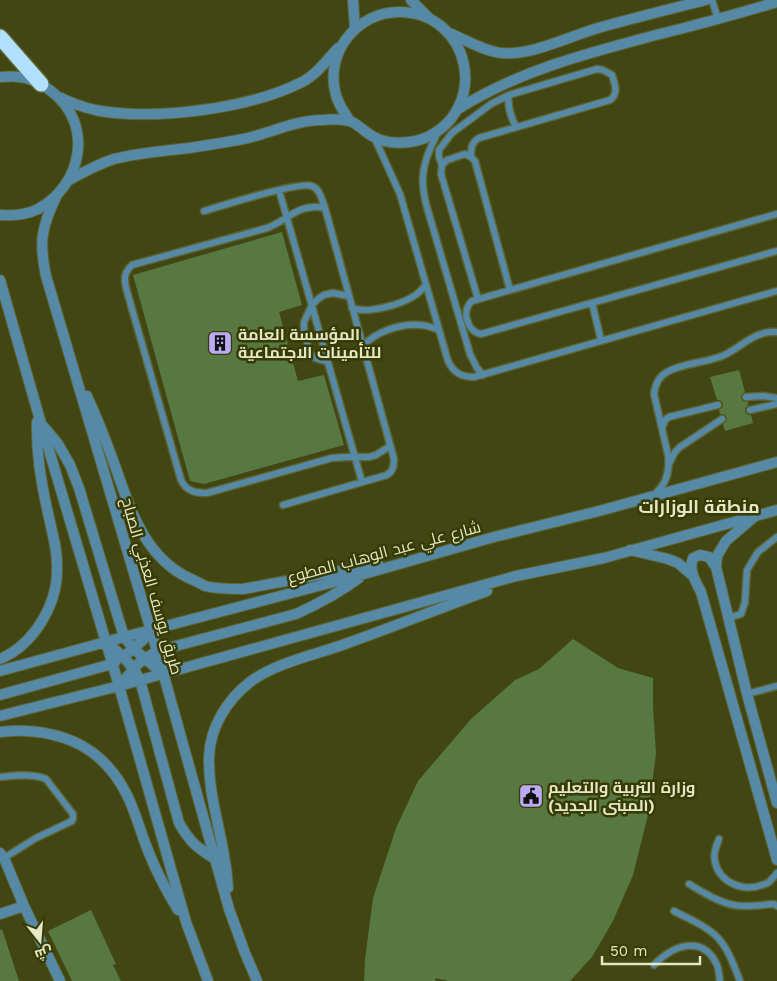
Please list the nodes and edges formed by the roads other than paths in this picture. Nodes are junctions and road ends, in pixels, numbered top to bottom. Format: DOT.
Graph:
graph roads {
  1 [pos="353,0"];
  2 [pos="410,0"];
  3 [pos="706,0"];
  4 [pos="712,0"];
  5 [pos="777,2"];
  6 [pos="429,18"];
  7 [pos="718,19"];
  8 [pos="355,28"];
  9 [pos="448,32"];
  10 [pos="0,37"];
  11 [pos="344,42"];
  12 [pos="0,77"];
  13 [pos="41,84"];
  14 [pos="509,95"];
  15 [pos="59,98"];
  16 [pos="457,110"];
  17 [pos="350,121"];
  18 [pos="516,128"];
  19 [pos="439,130"];
  20 [pos="375,138"];
  21 [pos="471,157"];
  22 [pos="442,165"];
  23 [pos="69,180"];
  24 [pos="279,190"];
  25 [pos="56,197"];
  26 [pos="325,208"];
  27 [pos="204,211"];
  28 [pos="777,214"];
  29 [pos="0,215"];
  30 [pos="287,218"];
  31 [pos="777,252"];
  32 [pos="0,280"];
  33 [pos="426,285"];
  34 [pos="510,290"];
  35 [pos="777,291"];
  36 [pos="348,296"];
  37 [pos="478,299"];
  38 [pos="592,303"];
  39 [pos="312,305"];
  40 [pos="352,308"];
  41 [pos="439,330"];
  42 [pos="777,332"];
  43 [pos="602,340"];
  44 [pos="66,346"];
  45 [pos="362,346"];
  46 [pos="328,362"];
  47 [pos="482,374"];
  48 [pos="746,397"];
  49 [pos="777,398"];
  50 [pos="777,404"];
  51 [pos="718,405"];
  52 [pos="750,410"];
  53 [pos="38,414"];
  54 [pos="722,419"];
  55 [pos="41,424"];
  56 [pos="662,429"];
  57 [pos="390,446"];
  58 [pos="355,458"];
  59 [pos="777,462"];
  60 [pos="669,464"];
  61 [pos="362,482"];
  62 [pos="654,496"];
  63 [pos="283,505"];
  64 [pos="777,510"];
  65 [pos="754,517"];
  66 [pos="494,537"];
  67 [pos="777,538"];
  68 [pos="630,550"];
  69 [pos="716,567"];
  70 [pos="364,574"];
  71 [pos="516,576"];
  72 [pos="693,576"];
  73 [pos="728,618"];
  74 [pos="150,630"];
  75 [pos="124,637"];
  76 [pos="106,642"];
  77 [pos="134,649"];
  78 [pos="157,651"];
  79 [pos="124,656"];
  80 [pos="0,659"];
  81 [pos="145,659"];
  82 [pos="112,664"];
  83 [pos="134,668"];
  84 [pos="0,671"];
  85 [pos="163,674"];
  86 [pos="140,680"];
  87 [pos="120,686"];
  88 [pos="777,686"];
  89 [pos="747,694"];
  90 [pos="0,695"];
  91 [pos="0,716"];
  92 [pos="0,732"];
  93 [pos="0,776"];
  94 [pos="777,803"];
  95 [pos="719,839"];
  96 [pos="2,855"];
  97 [pos="215,859"];
  98 [pos="777,860"];
  99 [pos="777,873"];
  100 [pos="689,884"];
  101 [pos="24,906"];
  102 [pos="777,906"];
  103 [pos="229,909"];
  104 [pos="674,911"];
  105 [pos="0,914"];
  106 [pos="186,922"];
  107 [pos="654,965"];
  108 [pos="60,981"];
  109 [pos="208,981"];
  110 [pos="257,981"];
  111 [pos="720,981"];
  112 [pos="740,981"];
  1 -- 8 [label="street"];
  2 -- 6 [label="street"];
  3 -- 9 [label="street"];
  4 -- 7 [label="lane"];
  5 -- 7 [label="street"];
  6 -- 8 [label="street"];
  6 -- 9 [label="street"];
  7 -- 16 [label="street"];
  8 -- 11 [label="street"];
  9 -- 16 [label="street"];
  10 -- 13 [label="highway"];
  11 -- 15 [label="street"];
  11 -- 17 [label="street"];
  12 -- 13 [label="street"];
  13 -- 15 [label="street"];
  14 -- 18 [label="lane"];
  14 -- 18 [label="lane"];
  14 -- 22 [label="lane"];
  15 -- 23 [label="street"];
  16 -- 19 [label="street"];
  17 -- 20 [label="street"];
  17 -- 23 [label="street"];
  18 -- 21 [label="lane"];
  19 -- 20 [label="street"];
  19 -- 47 [label="lane"];
  20 -- 33 [label="lane"];
  21 -- 22 [label="lane"];
  21 -- 34 [label="lane"];
  22 -- 37 [label="lane"];
  23 -- 25 [label="street"];
  24 -- 26 [label="lane"];
  24 -- 27 [label="lane"];
  24 -- 30 [label="lane"];
  25 -- 29 [label="street"];
  25 -- 44 [label="street, طريق يوسف العذبي الصباح"];
  26 -- 30 [label="lane"];
  26 -- 36 [label="lane"];
  28 -- 34 [label="lane"];
  30 -- 39 [label="lane"];
  30 -- 58 [label="lane"];
  31 -- 38 [label="lane"];
  32 -- 53 [label="street"];
  33 -- 40 [label="lane"];
  33 -- 41 [label="lane"];
  34 -- 37 [label="lane"];
  35 -- 43 [label="lane"];
  36 -- 39 [label="lane"];
  36 -- 40 [label="lane"];
  37 -- 38 [label="lane"];
  38 -- 43 [label="lane"];
  39 -- 46 [label="lane"];
  39 -- 46 [label="lane"];
  40 -- 45 [label="lane"];
  41 -- 45 [label="lane"];
  41 -- 47 [label="lane"];
  42 -- 56 [label="lane"];
  43 -- 47 [label="lane"];
  44 -- 66 [label="street"];
  44 -- 74 [label="street, طريق يوسف العذبي الصباح"];
  45 -- 57 [label="lane"];
  46 -- 58 [label="lane"];
  48 -- 49 [label="lane"];
  50 -- 52 [label="lane"];
  51 -- 56 [label="lane"];
  53 -- 55 [label="street"];
  53 -- 80 [label="street"];
  54 -- 60 [label="lane"];
  55 -- 75 [label="street"];
  55 -- 76 [label="street"];
  56 -- 60 [label="lane"];
  57 -- 58 [label="lane"];
  57 -- 61 [label="lane"];
  58 -- 61 [label="lane"];
  59 -- 62 [label="street, شارع علي عبد الوهاب المطوع"];
  60 -- 62 [label="lane"];
  61 -- 63 [label="lane"];
  62 -- 66 [label="street, شارع علي عبد الوهاب المطوع"];
  64 -- 65 [label="street"];
  65 -- 68 [label="street"];
  65 -- 69 [label="street"];
  66 -- 70 [label="street, شارع علي عبد الوهاب المطوع"];
  67 -- 73 [label="lane"];
  68 -- 71 [label="street"];
  68 -- 72 [label="street"];
  69 -- 72 [label="street"];
  69 -- 73 [label="street"];
  70 -- 74 [label="street, شارع علي عبد الوهاب المطوع"];
  70 -- 78 [label="street"];
  71 -- 85 [label="street"];
  71 -- 103 [label="street"];
  72 -- 98 [label="street"];
  73 -- 89 [label="street"];
  74 -- 75 [label="street, شارع علي عبد الوهاب المطوع"];
  74 -- 77 [label="street"];
  74 -- 78 [label="street, طريق يوسف العذبي الصباح"];
  75 -- 76 [label="street, شارع علي عبد الوهاب المطوع"];
  75 -- 77 [label="street"];
  76 -- 79 [label="street"];
  76 -- 82 [label="street"];
  76 -- 84 [label="street, شارع علي عبد الوهاب المطوع"];
  77 -- 79 [label="street"];
  77 -- 81 [label="street"];
  78 -- 81 [label="street"];
  78 -- 85 [label="street, طريق يوسف العذبي الصباح"];
  79 -- 82 [label="street"];
  79 -- 83 [label="street"];
  81 -- 83 [label="street"];
  81 -- 85 [label="street"];
  82 -- 87 [label="street"];
  82 -- 90 [label="street"];
  83 -- 86 [label="street"];
  83 -- 87 [label="street"];
  85 -- 86 [label="street"];
  85 -- 97 [label="street, طريق يوسف العذبي الصباح"];
  86 -- 87 [label="street"];
  86 -- 97 [label="street"];
  87 -- 91 [label="street"];
  87 -- 106 [label="street"];
  88 -- 89 [label="lane"];
  89 -- 94 [label="street"];
  92 -- 106 [label="street"];
  93 -- 96 [label="lane"];
  95 -- 99 [label="lane"];
  96 -- 101 [label="street"];
  97 -- 103 [label="street, طريق يوسف العذبي الصباح"];
  100 -- 102 [label="lane"];
  101 -- 105 [label="street"];
  101 -- 108 [label="street"];
  103 -- 110 [label="street, طريق يوسف العذبي الصباح"];
  104 -- 112 [label="lane"];
  106 -- 109 [label="street"];
  107 -- 111 [label="lane"];
}
